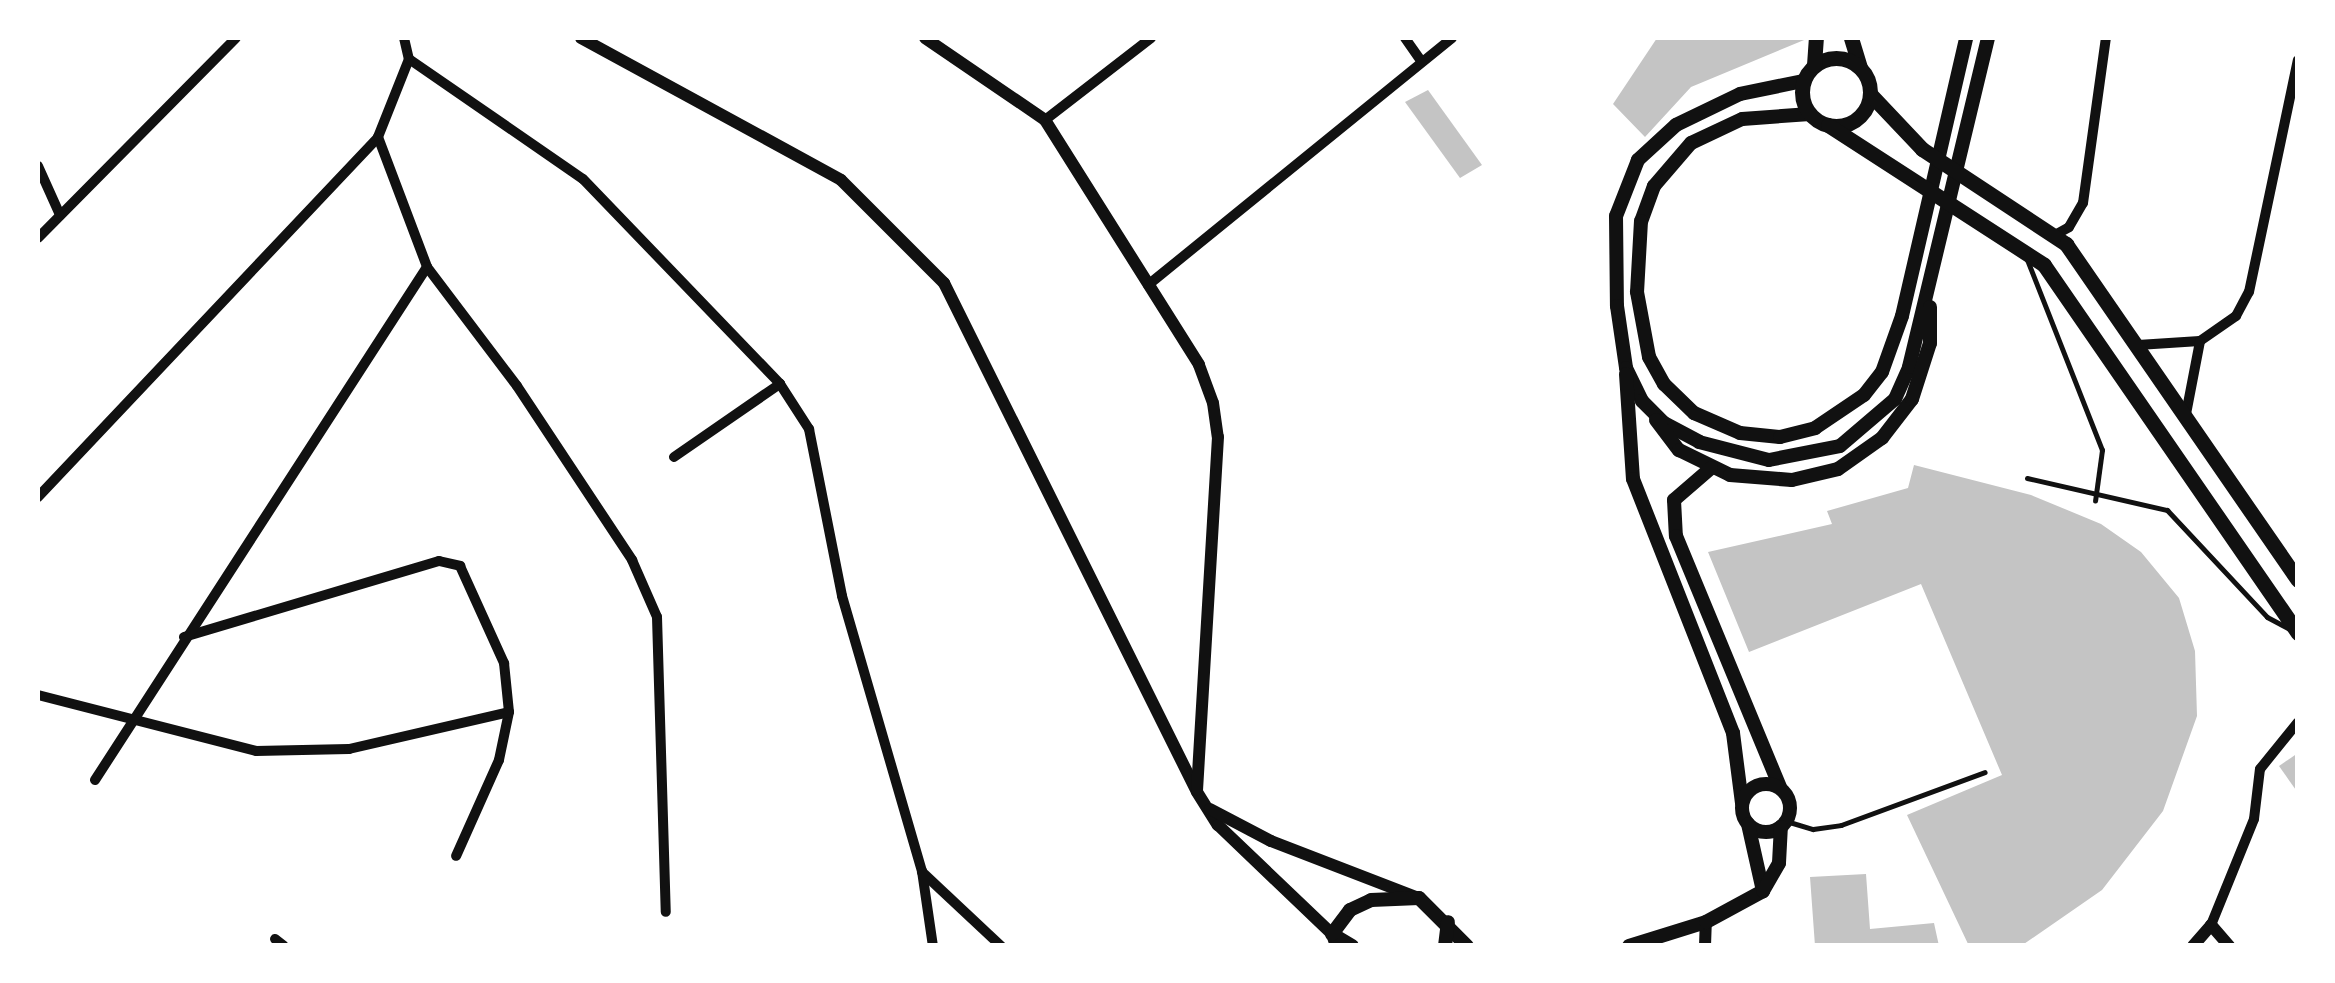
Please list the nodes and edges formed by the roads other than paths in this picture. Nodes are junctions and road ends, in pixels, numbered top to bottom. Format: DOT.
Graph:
graph roads {
  1 [pos="236,38"];
  2 [pos="404,38"];
  3 [pos="581,38"];
  4 [pos="925,38"];
  5 [pos="1151,38"];
  6 [pos="1405,38"];
  7 [pos="1452,38"];
  8 [pos="1816,38"];
  9 [pos="1850,38"];
  10 [pos="1966,38"];
  11 [pos="1988,38"];
  12 [pos="2106,38"];
  13 [pos="408,59"];
  14 [pos="2298,60"];
  15 [pos="1421,61"];
  16 [pos="1814,65"];
  17 [pos="1860,68"];
  18 [pos="1804,81"];
  19 [pos="1870,94"];
  20 [pos="1810,114"];
  21 [pos="1044,120"];
  22 [pos="1828,125"];
  23 [pos="378,138"];
  24 [pos="38,166"];
  25 [pos="60,214"];
  26 [pos="2053,236"];
  27 [pos="38,238"];
  28 [pos="2026,250"];
  29 [pos="427,266"];
  30 [pos="1931,281"];
  31 [pos="1148,285"];
  32 [pos="2200,342"];
  33 [pos="2138,345"];
  34 [pos="1626,368"];
  35 [pos="780,384"];
  36 [pos="1652,413"];
  37 [pos="2186,414"];
  38 [pos="674,457"];
  39 [pos="1711,468"];
  40 [pos="2027,478"];
  41 [pos="38,497"];
  42 [pos="2095,501"];
  43 [pos="2298,580"];
  44 [pos="2298,633"];
  45 [pos="184,638"];
  46 [pos="38,695"];
  47 [pos="509,712"];
  48 [pos="133,718"];
  49 [pos="2298,722"];
  50 [pos="1985,772"];
  51 [pos="95,780"];
  52 [pos="1780,787"];
  53 [pos="1198,792"];
  54 [pos="1742,803"];
  55 [pos="1208,808"];
  56 [pos="1748,824"];
  57 [pos="1784,824"];
  58 [pos="456,856"];
  59 [pos="922,871"];
  60 [pos="1763,892"];
  61 [pos="1419,898"];
  62 [pos="666,912"];
  63 [pos="1448,922"];
  64 [pos="1706,922"];
  65 [pos="2211,925"];
  66 [pos="1334,940"];
  67 [pos="933,946"];
  68 [pos="1001,946"];
  69 [pos="1352,946"];
  70 [pos="1445,946"];
  71 [pos="1467,946"];
  72 [pos="1629,946"];
  73 [pos="1704,946"];
  74 [pos="2193,946"];
  75 [pos="2229,946"];
  1 -- 25 [label="street"];
  2 -- 13 [label="street"];
  3 -- 53 [label="street"];
  4 -- 21 [label="street"];
  5 -- 21 [label="street"];
  6 -- 15 [label="street"];
  7 -- 15 [label="street"];
  8 -- 16 [label="main road"];
  9 -- 17 [label="main road"];
  10 -- 20 [label="main road"];
  11 -- 30 [label="main road"];
  12 -- 26 [label="street"];
  13 -- 23 [label="street"];
  13 -- 35 [label="street"];
  14 -- 32 [label="street"];
  15 -- 31 [label="street"];
  16 -- 17 [label="main road"];
  16 -- 18 [label="main road"];
  17 -- 19 [label="main road"];
  18 -- 20 [label="main road"];
  18 -- 34 [label="main road"];
  19 -- 22 [label="main road"];
  19 -- 26 [label="main road"];
  20 -- 22 [label="main road"];
  21 -- 31 [label="street"];
  22 -- 28 [label="main road"];
  23 -- 29 [label="street"];
  23 -- 41 [label="street"];
  24 -- 25 [label="street"];
  25 -- 27 [label="street"];
  26 -- 33 [label="main road"];
  28 -- 42 [label="lane"];
  28 -- 44 [label="main road"];
  29 -- 45 [label="street"];
  29 -- 62 [label="street"];
  30 -- 36 [label="main road"];
  30 -- 39 [label="main road"];
  31 -- 53 [label="street"];
  32 -- 33 [label="street"];
  32 -- 37 [label="street"];
  33 -- 37 [label="main road"];
  34 -- 36 [label="main road"];
  34 -- 54 [label="main road"];
  35 -- 38 [label="street"];
  35 -- 59 [label="street"];
  36 -- 39 [label="main road"];
  37 -- 43 [label="main road"];
  39 -- 52 [label="main road"];
  40 -- 44 [label="lane"];
  45 -- 47 [label="street"];
  45 -- 48 [label="street"];
  46 -- 48 [label="street"];
  47 -- 48 [label="street"];
  47 -- 58 [label="street"];
  48 -- 51 [label="street"];
  49 -- 65 [label="street"];
  50 -- 57 [label="lane"];
  52 -- 54 [label="main road"];
  52 -- 57 [label="main road"];
  53 -- 55 [label="street"];
  54 -- 56 [label="main road"];
  55 -- 61 [label="street"];
  55 -- 66 [label="street"];
  56 -- 57 [label="main road"];
  56 -- 60 [label="main road"];
  57 -- 60 [label="main road"];
  59 -- 67 [label="street"];
  59 -- 68 [label="street"];
  60 -- 64 [label="main road"];
  61 -- 63 [label="main road"];
  61 -- 66 [label="main road"];
  63 -- 70 [label="main road"];
  63 -- 71 [label="main road"];
  64 -- 72 [label="main road"];
  64 -- 73 [label="street"];
  65 -- 74 [label="street"];
  65 -- 75 [label="street"];
  66 -- 69 [label="main road"];
}
